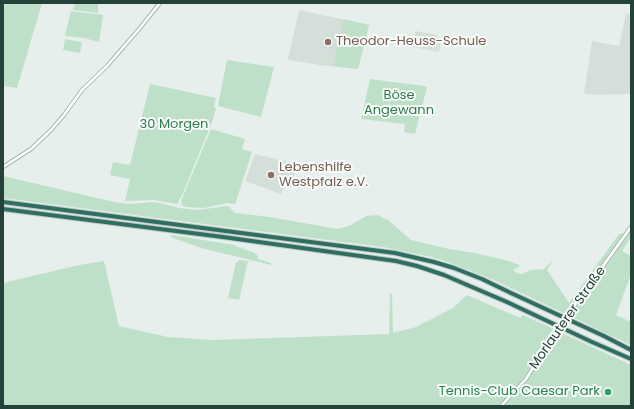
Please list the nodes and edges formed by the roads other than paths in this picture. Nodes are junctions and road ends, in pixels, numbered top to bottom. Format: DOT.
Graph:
graph roads {
  1 [pos="160,3"];
  2 [pos="3,167"];
  3 [pos="3,202"];
  4 [pos="3,209"];
  5 [pos="631,227"];
  6 [pos="631,350"];
  7 [pos="631,359"];
  8 [pos="501,406"];
  1 -- 2 [label="street"];
  3 -- 6 [label="highway, bridge"];
  4 -- 7 [label="highway, bridge"];
  5 -- 8 [label="street, Morlauterer Straße"];
}
